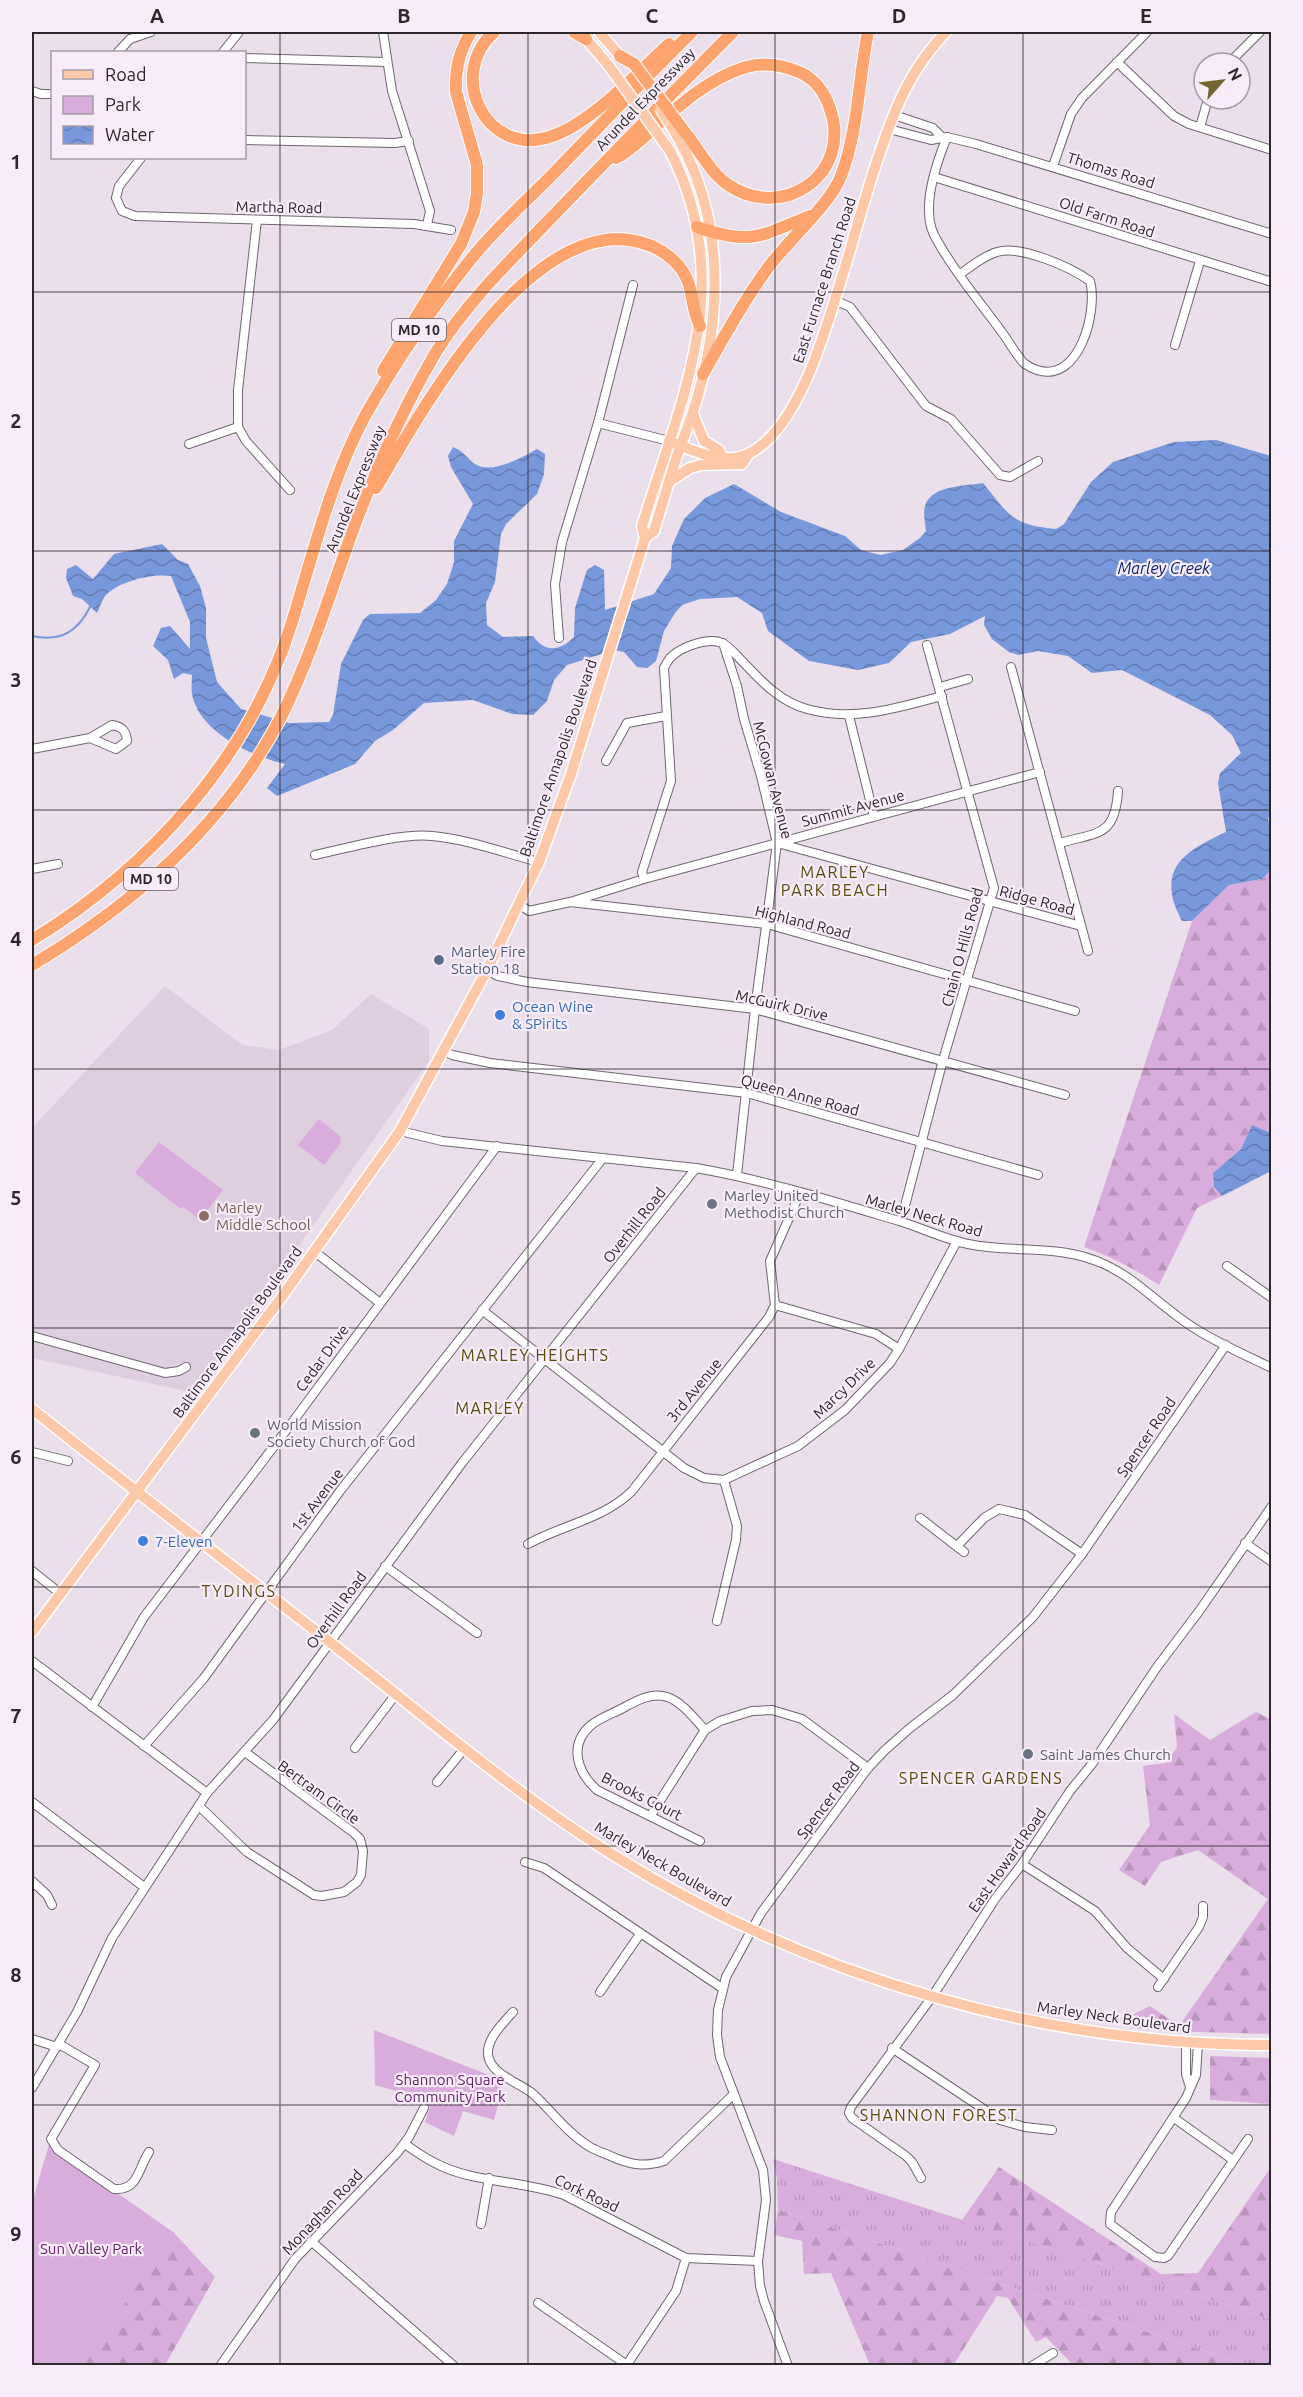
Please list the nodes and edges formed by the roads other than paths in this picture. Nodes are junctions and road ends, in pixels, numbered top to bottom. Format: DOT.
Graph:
graph roads {
  1 [pos="151,32"];
  2 [pos="239,32"];
  3 [pos="383,32"];
  4 [pos="471,32"];
  5 [pos="494,32"];
  6 [pos="574,32"];
  7 [pos="599,32"];
  8 [pos="691,32"];
  9 [pos="733,32"];
  10 [pos="868,32"];
  11 [pos="946,32"];
  12 [pos="1147,32"];
  13 [pos="1260,32"];
  14 [pos="583,35"];
  15 [pos="119,51"];
  16 [pos="224,51"];
  17 [pos="1241,51"];
  18 [pos="620,56"];
  19 [pos="246,58"];
  20 [pos="386,62"];
  21 [pos="1117,62"];
  22 [pos="32,91"];
  23 [pos="51,94"];
  24 [pos="1205,111"];
  25 [pos="894,115"];
  26 [pos="1200,127"];
  27 [pos="889,129"];
  28 [pos="944,137"];
  29 [pos="684,138"];
  30 [pos="246,140"];
  31 [pos="409,141"];
  32 [pos="1272,150"];
  33 [pos="140,159"];
  34 [pos="602,165"];
  35 [pos="1053,166"];
  36 [pos="934,177"];
  37 [pos="812,216"];
  38 [pos="256,220"];
  39 [pos="427,225"];
  40 [pos="697,227"];
  41 [pos="451,230"];
  42 [pos="711,232"];
  43 [pos="1272,234"];
  44 [pos="1200,261"];
  45 [pos="960,274"];
  46 [pos="1272,282"];
  47 [pos="633,285"];
  48 [pos="834,300"];
  49 [pos="700,326"];
  50 [pos="1175,345"];
  51 [pos="703,375"];
  52 [pos="376,398"];
  53 [pos="693,414"];
  54 [pos="598,423"];
  55 [pos="238,427"];
  56 [pos="669,441"];
  57 [pos="189,444"];
  58 [pos="680,446"];
  59 [pos="748,455"];
  60 [pos="723,458"];
  61 [pos="1038,461"];
  62 [pos="670,481"];
  63 [pos="290,490"];
  64 [pos="357,520"];
  65 [pos="645,537"];
  66 [pos="559,639"];
  67 [pos="723,643"];
  68 [pos="927,645"];
  69 [pos="1011,667"];
  70 [pos="968,679"];
  71 [pos="941,692"];
  72 [pos="666,716"];
  73 [pos="849,716"];
  74 [pos="90,738"];
  75 [pos="32,749"];
  76 [pos="606,761"];
  77 [pos="1040,772"];
  78 [pos="1118,791"];
  79 [pos="968,792"];
  80 [pos="874,816"];
  81 [pos="777,843"];
  82 [pos="1060,843"];
  83 [pos="315,855"];
  84 [pos="539,862"];
  85 [pos="58,864"];
  86 [pos="32,869"];
  87 [pos="644,879"];
  88 [pos="991,901"];
  89 [pos="570,902"];
  90 [pos="520,905"];
  91 [pos="767,924"];
  92 [pos="1081,926"];
  93 [pos="32,940"];
  94 [pos="1089,951"];
  95 [pos="32,965"];
  96 [pos="487,970"];
  97 [pos="968,981"];
  98 [pos="755,1009"];
  99 [pos="1075,1011"];
  100 [pos="443,1050"];
  101 [pos="943,1060"];
  102 [pos="747,1093"];
  103 [pos="1065,1095"];
  104 [pos="400,1131"];
  105 [pos="923,1142"];
  106 [pos="497,1146"];
  107 [pos="603,1158"];
  108 [pos="696,1168"];
  109 [pos="737,1175"];
  110 [pos="1038,1175"];
  111 [pos="800,1192"];
  112 [pos="901,1221"];
  113 [pos="957,1241"];
  114 [pos="315,1252"];
  115 [pos="1227,1266"];
  116 [pos="1272,1298"];
  117 [pos="380,1303"];
  118 [pos="775,1305"];
  119 [pos="483,1310"];
  120 [pos="32,1336"];
  121 [pos="1226,1345"];
  122 [pos="899,1348"];
  123 [pos="546,1357"];
  124 [pos="186,1367"];
  125 [pos="1272,1368"];
  126 [pos="32,1409"];
  127 [pos="662,1451"];
  128 [pos="32,1452"];
  129 [pos="68,1461"];
  130 [pos="724,1480"];
  131 [pos="137,1493"];
  132 [pos="1272,1506"];
  133 [pos="920,1518"];
  134 [pos="1245,1543"];
  135 [pos="201,1544"];
  136 [pos="528,1544"];
  137 [pos="1082,1554"];
  138 [pos="1272,1562"];
  139 [pos="385,1566"];
  140 [pos="32,1571"];
  141 [pos="265,1592"];
  142 [pos="62,1594"];
  143 [pos="717,1621"];
  144 [pos="32,1632"];
  145 [pos="477,1633"];
  146 [pos="329,1641"];
  147 [pos="32,1661"];
  148 [pos="396,1694"];
  149 [pos="92,1707"];
  150 [pos="705,1730"];
  151 [pos="144,1746"];
  152 [pos="355,1748"];
  153 [pos="465,1748"];
  154 [pos="245,1752"];
  155 [pos="868,1768"];
  156 [pos="437,1782"];
  157 [pos="207,1793"];
  158 [pos="32,1802"];
  159 [pos="199,1806"];
  160 [pos="651,1815"];
  161 [pos="700,1841"];
  162 [pos="525,1862"];
  163 [pos="1023,1864"];
  164 [pos="32,1881"];
  165 [pos="144,1887"];
  166 [pos="52,1905"];
  167 [pos="1203,1906"];
  168 [pos="751,1930"];
  169 [pos="640,1934"];
  170 [pos="1164,1978"];
  171 [pos="1158,1987"];
  172 [pos="722,1988"];
  173 [pos="600,1992"];
  174 [pos="932,1997"];
  175 [pos="513,2012"];
  176 [pos="32,2039"];
  177 [pos="1192,2043"];
  178 [pos="58,2045"];
  179 [pos="1272,2045"];
  180 [pos="892,2048"];
  181 [pos="32,2088"];
  182 [pos="734,2094"];
  183 [pos="424,2108"];
  184 [pos="1174,2118"];
  185 [pos="1052,2130"];
  186 [pos="1248,2139"];
  187 [pos="405,2144"];
  188 [pos="149,2152"];
  189 [pos="1233,2160"];
  190 [pos="489,2178"];
  191 [pos="921,2178"];
  192 [pos="481,2224"];
  193 [pos="311,2241"];
  194 [pos="686,2258"];
  195 [pos="758,2261"];
  196 [pos="538,2303"];
  197 [pos="1053,2353"];
  198 [pos="626,2365"];
  199 [pos="220,2366"];
  200 [pos="454,2366"];
  201 [pos="788,2366"];
  202 [pos="1032,2366"];
  1 -- 15 [label="street"];
  2 -- 16 [label="street"];
  3 -- 20 [label="street"];
  4 -- 52 [label="highway"];
  5 -- 8 [label="highway"];
  6 -- 14 [label="highway"];
  7 -- 18 [label="main road"];
  8 -- 52 [label="highway, Arundel Expressway / MD 10"];
  9 -- 34 [label="highway, Arundel Expressway / MD 10"];
  10 -- 37 [label="highway"];
  11 -- 25 [label="main road, East Furnace Branch Road"];
  12 -- 21 [label="street"];
  13 -- 17 [label="street"];
  14 -- 40 [label="main road, Baltimore Annapolis Boulevard, bridge"];
  18 -- 29 [label="highway, bridge"];
  19 -- 20 [label="street"];
  20 -- 31 [label="street"];
  21 -- 26 [label="street"];
  21 -- 35 [label="street"];
  22 -- 23 [label="street"];
  24 -- 26 [label="street"];
  25 -- 27 [label="main road, East Furnace Branch Road"];
  25 -- 28 [label="street, Thomas Road"];
  26 -- 32 [label="street"];
  27 -- 28 [label="street, Thomas Road"];
  27 -- 48 [label="main road, East Furnace Branch Road"];
  28 -- 35 [label="street, Thomas Road"];
  28 -- 36 [label="street"];
  29 -- 34 [label="highway"];
  29 -- 42 [label="main road, Baltimore Annapolis Boulevard"];
  30 -- 31 [label="street"];
  31 -- 39 [label="street"];
  33 -- 38 [label="street, Martha Road"];
  34 -- 64 [label="highway, Arundel Expressway / MD 10"];
  35 -- 43 [label="street, Thomas Road"];
  36 -- 44 [label="street, Old Farm Road"];
  36 -- 45 [label="street"];
  37 -- 42 [label="highway"];
  37 -- 51 [label="highway"];
  38 -- 39 [label="street, Martha Road"];
  38 -- 55 [label="street"];
  39 -- 41 [label="street, Martha Road"];
  40 -- 42 [label="highway"];
  40 -- 49 [label="main road, Baltimore Annapolis Boulevard"];
  42 -- 51 [label="main road, Baltimore Annapolis Boulevard"];
  44 -- 46 [label="street, Old Farm Road"];
  44 -- 50 [label="street"];
  45 -- 45 [label="street"];
  47 -- 54 [label="street"];
  48 -- 59 [label="main road, East Furnace Branch Road"];
  48 -- 61 [label="street"];
  49 -- 56 [label="main road, Baltimore Annapolis Boulevard"];
  49 -- 64 [label="highway"];
  51 -- 53 [label="main road, Baltimore Annapolis Boulevard"];
  52 -- 93 [label="highway, Arundel Expressway / MD 10"];
  53 -- 58 [label="main road, Baltimore Annapolis Boulevard"];
  53 -- 60 [label="main road"];
  54 -- 56 [label="street"];
  54 -- 66 [label="street"];
  55 -- 57 [label="street"];
  55 -- 63 [label="street"];
  56 -- 58 [label="main road"];
  56 -- 65 [label="main road, Baltimore Annapolis Boulevard"];
  58 -- 60 [label="main road"];
  58 -- 62 [label="main road, Baltimore Annapolis Boulevard"];
  59 -- 60 [label="main road"];
  59 -- 62 [label="main road"];
  62 -- 65 [label="main road, Baltimore Annapolis Boulevard"];
  64 -- 95 [label="highway, Arundel Expressway / MD 10"];
  65 -- 84 [label="main road, Baltimore Annapolis Boulevard"];
  67 -- 72 [label="street"];
  67 -- 73 [label="street"];
  67 -- 81 [label="street, McGowan Avenue"];
  68 -- 71 [label="street, Chain O Hills Road"];
  69 -- 77 [label="street"];
  70 -- 71 [label="street"];
  71 -- 73 [label="street"];
  71 -- 79 [label="street, Chain O Hills Road"];
  72 -- 76 [label="street"];
  72 -- 87 [label="street"];
  73 -- 80 [label="street"];
  74 -- 75 [label="street"];
  77 -- 79 [label="street, Summit Avenue"];
  77 -- 82 [label="street"];
  78 -- 82 [label="street"];
  79 -- 80 [label="street, Summit Avenue"];
  79 -- 88 [label="street, Chain O Hills Road"];
  80 -- 81 [label="street, Summit Avenue"];
  81 -- 87 [label="street, Summit Avenue"];
  81 -- 88 [label="street, Ridge Road"];
  81 -- 91 [label="street, McGowan Avenue"];
  82 -- 92 [label="street"];
  83 -- 84 [label="street"];
  84 -- 90 [label="main road, Baltimore Annapolis Boulevard"];
  85 -- 86 [label="street"];
  87 -- 89 [label="street, Summit Avenue"];
  88 -- 92 [label="street, Ridge Road"];
  88 -- 97 [label="street, Chain O Hills Road"];
  89 -- 90 [label="street, Highland Road"];
  89 -- 91 [label="street, Highland Road"];
  90 -- 96 [label="main road, Baltimore Annapolis Boulevard"];
  91 -- 97 [label="street, Highland Road"];
  91 -- 98 [label="street, McGowan Avenue"];
  92 -- 94 [label="street"];
  96 -- 98 [label="street, McGuirk Drive"];
  96 -- 100 [label="main road, Baltimore Annapolis Boulevard"];
  97 -- 99 [label="street, Highland Road"];
  97 -- 101 [label="street, Chain O Hills Road"];
  98 -- 101 [label="street, McGuirk Drive"];
  98 -- 102 [label="street, McGowan Avenue"];
  100 -- 102 [label="street, Queen Anne Road"];
  100 -- 104 [label="main road, Baltimore Annapolis Boulevard"];
  101 -- 103 [label="street, McGuirk Drive"];
  101 -- 105 [label="street, Chain O Hills Road"];
  102 -- 105 [label="street, Queen Anne Road"];
  102 -- 109 [label="street, McGowan Avenue"];
  104 -- 106 [label="street, Marley Neck Road"];
  104 -- 114 [label="main road, Baltimore Annapolis Boulevard"];
  105 -- 110 [label="street, Queen Anne Road"];
  105 -- 112 [label="street, Chain O Hills Road"];
  106 -- 107 [label="street, Marley Neck Road"];
  106 -- 117 [label="street, Cedar Drive"];
  107 -- 108 [label="street, Marley Neck Road"];
  107 -- 119 [label="street, 1st Avenue"];
  108 -- 109 [label="street, Marley Neck Road"];
  108 -- 123 [label="street, Overhill Road"];
  109 -- 111 [label="street, Marley Neck Road"];
  111 -- 112 [label="street, Marley Neck Road"];
  111 -- 118 [label="street"];
  112 -- 113 [label="street, Marley Neck Road"];
  113 -- 121 [label="street, Marley Neck Road"];
  113 -- 122 [label="street, Marcy Drive"];
  114 -- 117 [label="street"];
  114 -- 131 [label="main road, Baltimore Annapolis Boulevard"];
  115 -- 116 [label="street"];
  117 -- 135 [label="street, Cedar Drive"];
  118 -- 122 [label="street"];
  118 -- 127 [label="street, 3rd Avenue"];
  119 -- 123 [label="street"];
  119 -- 141 [label="street, 1st Avenue"];
  120 -- 124 [label="street"];
  121 -- 125 [label="street, Marley Neck Road"];
  121 -- 137 [label="street, Spencer Road"];
  122 -- 130 [label="street, Marcy Drive"];
  123 -- 127 [label="street"];
  123 -- 139 [label="street, Overhill Road"];
  126 -- 131 [label="main road, Marley Neck Boulevard"];
  127 -- 130 [label="street"];
  127 -- 136 [label="street, 3rd Avenue"];
  128 -- 129 [label="street"];
  130 -- 143 [label="street"];
  131 -- 135 [label="main road, Marley Neck Boulevard"];
  131 -- 142 [label="main road, Baltimore Annapolis Boulevard"];
  132 -- 134 [label="street, East Howard Road"];
  133 -- 137 [label="street"];
  134 -- 138 [label="street"];
  134 -- 163 [label="street, East Howard Road"];
  135 -- 141 [label="main road, Marley Neck Boulevard"];
  135 -- 149 [label="street, Cedar Drive"];
  137 -- 155 [label="street, Spencer Road"];
  139 -- 145 [label="street"];
  139 -- 146 [label="street, Overhill Road"];
  140 -- 142 [label="street"];
  141 -- 146 [label="main road, Marley Neck Boulevard"];
  141 -- 151 [label="street, 1st Avenue"];
  142 -- 144 [label="main road, Baltimore Annapolis Boulevard"];
  146 -- 148 [label="main road, Marley Neck Boulevard"];
  146 -- 154 [label="street, Overhill Road"];
  147 -- 149 [label="street"];
  148 -- 152 [label="street"];
  148 -- 153 [label="main road, Marley Neck Boulevard"];
  149 -- 151 [label="street"];
  150 -- 155 [label="street"];
  150 -- 160 [label="street"];
  150 -- 160 [label="street, Brooks Court"];
  151 -- 157 [label="street"];
  153 -- 156 [label="street"];
  153 -- 168 [label="main road, Marley Neck Boulevard"];
  154 -- 157 [label="street, Overhill Road"];
  154 -- 159 [label="street, Bertram Circle"];
  155 -- 168 [label="street, Spencer Road"];
  157 -- 159 [label="street, Overhill Road"];
  158 -- 165 [label="street"];
  159 -- 165 [label="street, Overhill Road"];
  160 -- 161 [label="street, Brooks Court"];
  162 -- 169 [label="street"];
  163 -- 170 [label="street"];
  163 -- 174 [label="street, East Howard Road"];
  164 -- 166 [label="street"];
  165 -- 178 [label="street, Overhill Road"];
  167 -- 170 [label="street"];
  168 -- 172 [label="street, Spencer Road"];
  168 -- 174 [label="main road, Marley Neck Boulevard"];
  169 -- 172 [label="street"];
  169 -- 173 [label="street"];
  170 -- 171 [label="street"];
  172 -- 182 [label="street, Spencer Road"];
  174 -- 177 [label="main road, Marley Neck Boulevard"];
  174 -- 180 [label="street, East Howard Road"];
  175 -- 182 [label="street"];
  176 -- 178 [label="street"];
  177 -- 179 [label="main road, Marley Neck Boulevard"];
  177 -- 184 [label="street"];
  178 -- 181 [label="street, Overhill Road"];
  178 -- 188 [label="street"];
  180 -- 185 [label="street"];
  180 -- 191 [label="street, East Howard Road"];
  182 -- 195 [label="street, Spencer Road"];
  183 -- 187 [label="street, Monaghan Road"];
  184 -- 189 [label="street"];
  184 -- 189 [label="street"];
  186 -- 189 [label="street"];
  187 -- 190 [label="street, Cork Road"];
  187 -- 193 [label="street, Monaghan Road"];
  190 -- 192 [label="street"];
  190 -- 194 [label="street, Cork Road"];
  193 -- 199 [label="street, Monaghan Road"];
  193 -- 200 [label="street"];
  194 -- 195 [label="street, Cork Road"];
  194 -- 198 [label="street"];
  195 -- 201 [label="street, Spencer Road"];
  196 -- 198 [label="street"];
  197 -- 202 [label="street"];
}
